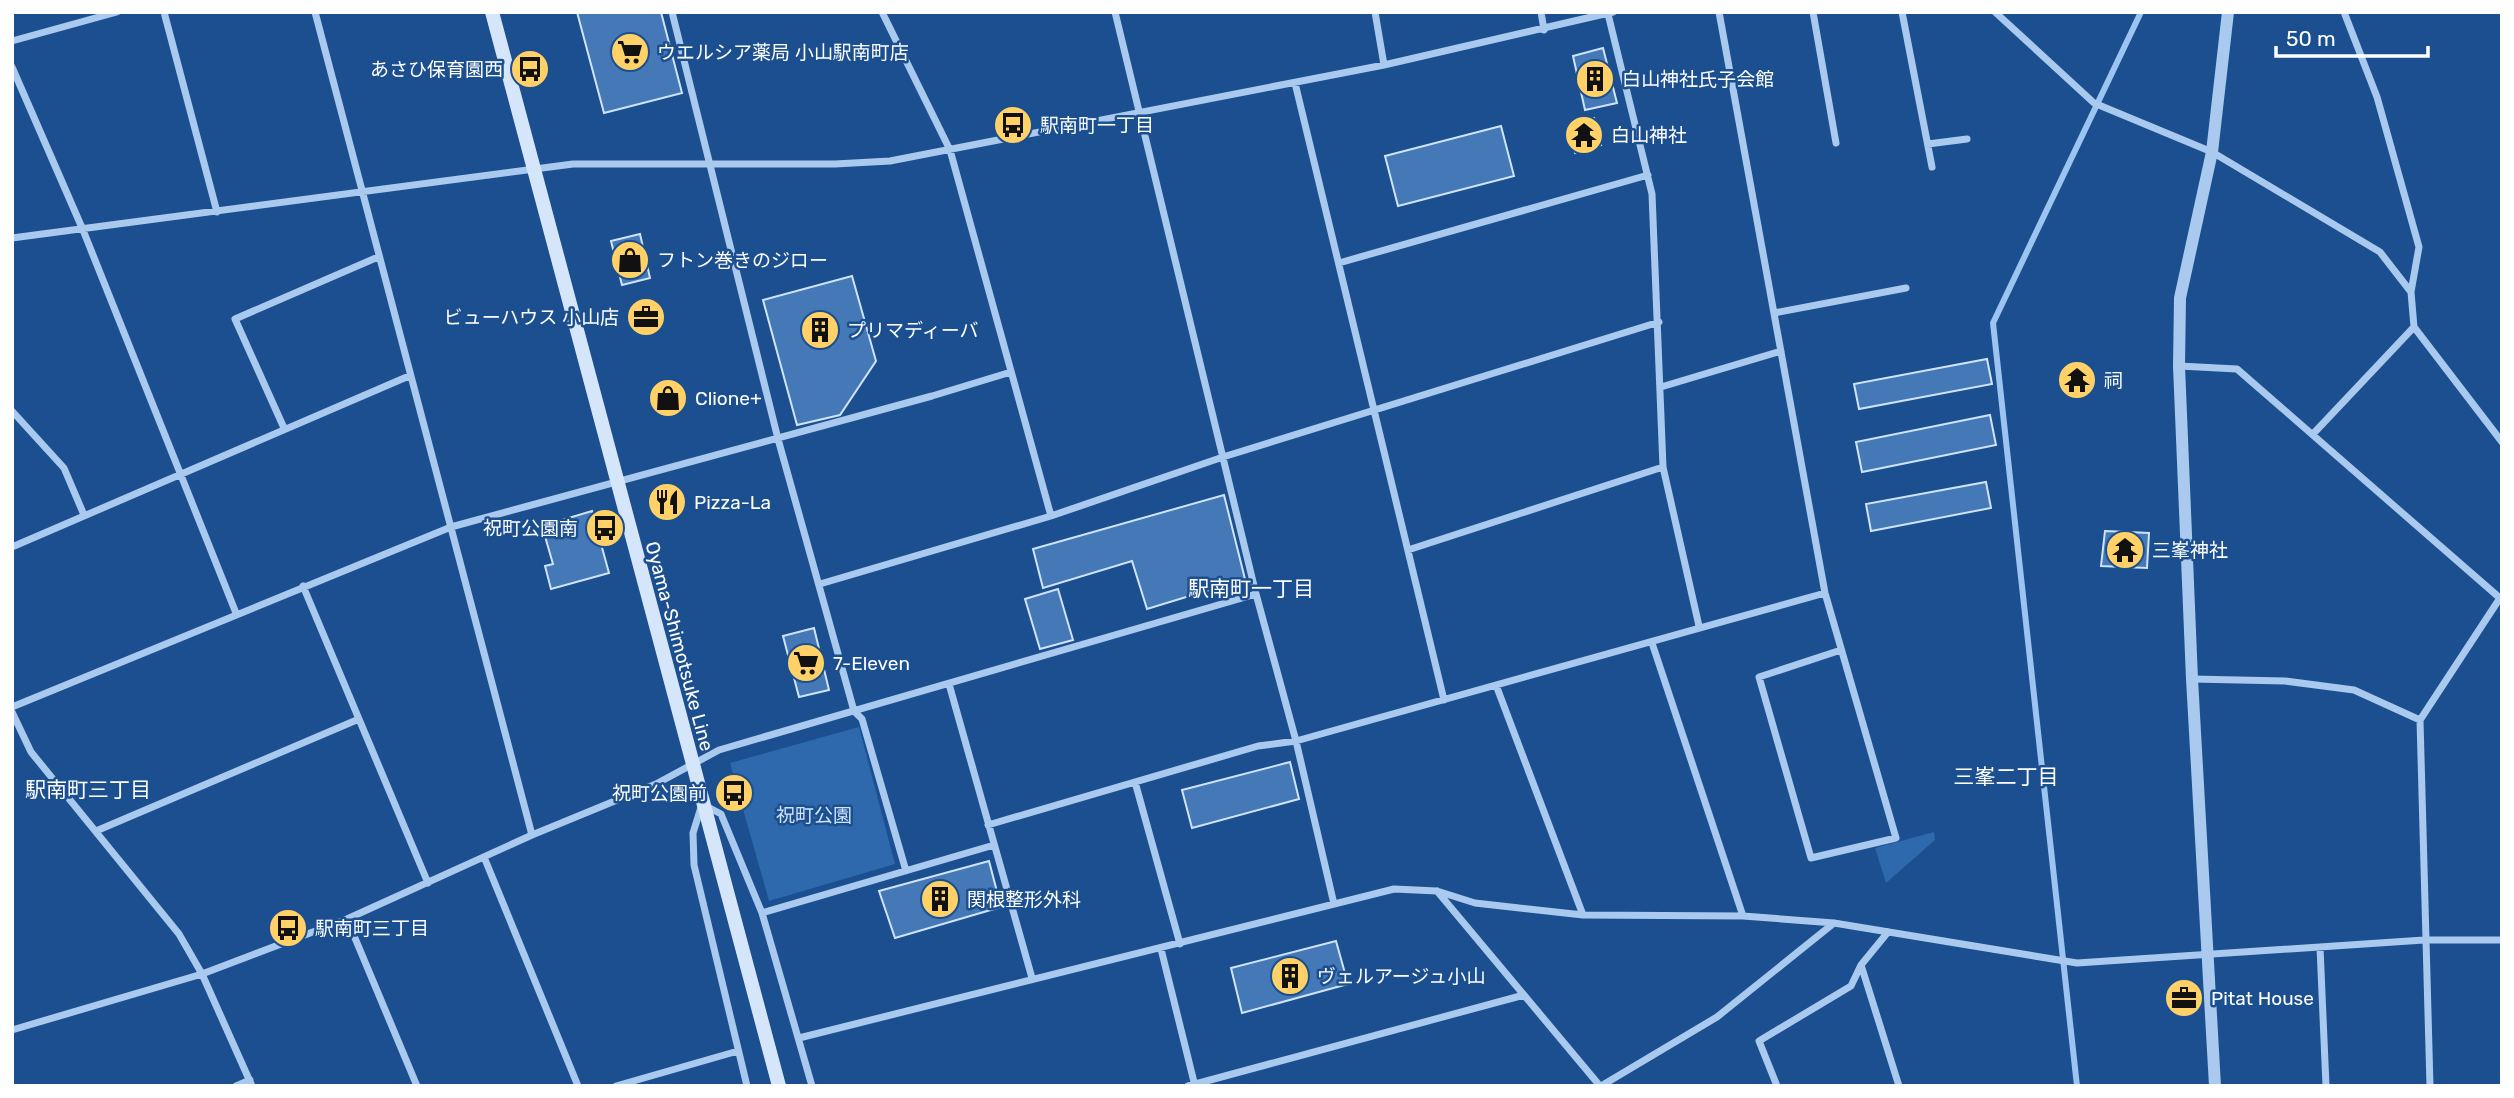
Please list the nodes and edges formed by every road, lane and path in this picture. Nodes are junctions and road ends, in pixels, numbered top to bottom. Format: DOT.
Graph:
graph roads {
  1 [pos="117,12"];
  2 [pos="164,12"];
  3 [pos="314,12"];
  4 [pos="492,12"];
  5 [pos="672,12"];
  6 [pos="883,12"];
  7 [pos="1115,12"];
  8 [pos="1375,12"];
  9 [pos="1541,12"];
  10 [pos="1719,12"];
  11 [pos="1813,12"];
  12 [pos="1902,12"];
  13 [pos="1995,12"];
  14 [pos="2228,12"];
  15 [pos="2344,12"];
  16 [pos="1611,13"];
  17 [pos="1544,30"];
  18 [pos="12,41"];
  19 [pos="1384,65"];
  20 [pos="12,67"];
  21 [pos="1295,83"];
  22 [pos="1139,111"];
  23 [pos="1967,139"];
  24 [pos="1836,143"];
  25 [pos="1928,144"];
  26 [pos="950,150"];
  27 [pos="2212,152"];
  28 [pos="707,162"];
  29 [pos="1932,167"];
  30 [pos="533,169"];
  31 [pos="1648,175"];
  32 [pos="361,192"];
  33 [pos="218,212"];
  34 [pos="83,230"];
  35 [pos="12,238"];
  36 [pos="378,257"];
  37 [pos="1339,263"];
  38 [pos="1906,288"];
  39 [pos="2411,292"];
  40 [pos="1774,313"];
  41 [pos="1659,322"];
  42 [pos="2414,327"];
  43 [pos="1781,351"];
  44 [pos="2179,366"];
  45 [pos="1011,372"];
  46 [pos="409,376"];
  47 [pos="1661,387"];
  48 [pos="12,411"];
  49 [pos="1374,411"];
  50 [pos="284,428"];
  51 [pos="2313,434"];
  52 [pos="778,439"];
  53 [pos="2502,442"];
  54 [pos="1223,457"];
  55 [pos="1663,467"];
  56 [pos="180,472"];
  57 [pos="617,482"];
  58 [pos="85,515"];
  59 [pos="1051,516"];
  60 [pos="451,527"];
  61 [pos="12,547"];
  62 [pos="1408,550"];
  63 [pos="820,584"];
  64 [pos="303,586"];
  65 [pos="1825,593"];
  66 [pos="1256,594"];
  67 [pos="2501,599"];
  68 [pos="236,613"];
  69 [pos="1699,626"];
  70 [pos="1652,643"];
  71 [pos="1841,650"];
  72 [pos="2192,679"];
  73 [pos="949,684"];
  74 [pos="1496,685"];
  75 [pos="1444,701"];
  76 [pos="12,709"];
  77 [pos="854,710"];
  78 [pos="359,719"];
  79 [pos="2420,720"];
  80 [pos="1296,741"];
  81 [pos="691,765"];
  82 [pos="1135,782"];
  83 [pos="702,804"];
  84 [pos="988,825"];
  85 [pos="96,831"];
  86 [pos="532,835"];
  87 [pos="994,845"];
  88 [pos="484,857"];
  89 [pos="906,871"];
  90 [pos="428,883"];
  91 [pos="1437,891"];
  92 [pos="1334,904"];
  93 [pos="762,913"];
  94 [pos="1583,915"];
  95 [pos="1743,916"];
  96 [pos="347,919"];
  97 [pos="1833,923"];
  98 [pos="1888,932"];
  99 [pos="2424,940"];
  100 [pos="2502,940"];
  101 [pos="1180,944"];
  102 [pos="2320,947"];
  103 [pos="1161,949"];
  104 [pos="2208,953"];
  105 [pos="1861,965"];
  106 [pos="202,974"];
  107 [pos="1032,978"];
  108 [pos="1524,995"];
  109 [pos="12,1030"];
  110 [pos="799,1038"];
  111 [pos="738,1051"];
  112 [pos="251,1083"];
  113 [pos="1193,1085"];
  114 [pos="236,1086"];
  115 [pos="417,1086"];
  116 [pos="578,1086"];
  117 [pos="616,1086"];
  118 [pos="747,1086"];
  119 [pos="779,1086"];
  120 [pos="812,1086"];
  121 [pos="1600,1086"];
  122 [pos="1777,1086"];
  123 [pos="1899,1086"];
  124 [pos="2215,1086"];
  125 [pos="2326,1086"];
  126 [pos="2430,1086"];
  1 -- 18 [label="street"];
  2 -- 33 [label="street"];
  3 -- 32 [label="street"];
  4 -- 30 [label="main road, Oyama-Shimotsuke Line"];
  5 -- 28 [label="street"];
  6 -- 26 [label="street"];
  7 -- 22 [label="street"];
  8 -- 19 [label="street"];
  9 -- 17 [label="street"];
  10 -- 40 [label="street"];
  11 -- 24 [label="street"];
  12 -- 25 [label="street"];
  13 -- 27 [label="street"];
  14 -- 27 [label="street"];
  15 -- 39 [label="street"];
  16 -- 17 [label="street"];
  16 -- 31 [label="street"];
  17 -- 19 [label="street"];
  19 -- 21 [label="street"];
  20 -- 34 [label="street"];
  21 -- 22 [label="street"];
  21 -- 37 [label="street"];
  22 -- 26 [label="street"];
  22 -- 54 [label="street"];
  23 -- 25 [label="street"];
  25 -- 29 [label="street"];
  26 -- 28 [label="street"];
  26 -- 45 [label="street"];
  27 -- 39 [label="street"];
  27 -- 44 [label="street"];
  28 -- 30 [label="street"];
  28 -- 52 [label="street"];
  30 -- 32 [label="street"];
  30 -- 57 [label="main road, Oyama-Shimotsuke Line"];
  31 -- 37 [label="street"];
  31 -- 41 [label="street"];
  32 -- 33 [label="street"];
  32 -- 36 [label="street"];
  33 -- 34 [label="street"];
  34 -- 35 [label="street"];
  34 -- 56 [label="street"];
  36 -- 46 [label="street"];
  36 -- 50 [label="street"];
  37 -- 49 [label="street"];
  38 -- 40 [label="street"];
  39 -- 42 [label="street"];
  40 -- 43 [label="street"];
  41 -- 47 [label="street"];
  41 -- 49 [label="street"];
  42 -- 51 [label="street"];
  42 -- 53 [label="street"];
  43 -- 47 [label="street"];
  43 -- 65 [label="street"];
  44 -- 51 [label="street"];
  44 -- 72 [label="street"];
  45 -- 52 [label="street"];
  45 -- 59 [label="street"];
  46 -- 50 [label="street"];
  46 -- 60 [label="street"];
  47 -- 55 [label="street"];
  48 -- 58 [label="street"];
  49 -- 54 [label="street"];
  49 -- 62 [label="street"];
  50 -- 56 [label="street"];
  51 -- 67 [label="street"];
  52 -- 57 [label="street"];
  52 -- 63 [label="street"];
  54 -- 59 [label="street"];
  54 -- 66 [label="street"];
  55 -- 62 [label="street"];
  55 -- 69 [label="street"];
  56 -- 58 [label="street"];
  56 -- 68 [label="street"];
  57 -- 60 [label="street"];
  57 -- 81 [label="main road, Oyama-Shimotsuke Line"];
  58 -- 61 [label="street"];
  59 -- 63 [label="street"];
  60 -- 64 [label="street"];
  60 -- 86 [label="street"];
  62 -- 75 [label="street"];
  63 -- 77 [label="street"];
  64 -- 68 [label="street"];
  64 -- 78 [label="street"];
  65 -- 69 [label="street"];
  65 -- 71 [label="street"];
  66 -- 73 [label="street"];
  66 -- 80 [label="street"];
  67 -- 79 [label="street"];
  68 -- 76 [label="street"];
  69 -- 70 [label="street"];
  70 -- 74 [label="street"];
  70 -- 95 [label="street"];
  71 -- 71 [label="street"];
  72 -- 79 [label="street"];
  72 -- 104 [label="street"];
  73 -- 77 [label="street"];
  73 -- 84 [label="street"];
  74 -- 75 [label="street"];
  74 -- 94 [label="street"];
  75 -- 80 [label="street"];
  76 -- 85 [label="street"];
  77 -- 81 [label="street"];
  77 -- 89 [label="street"];
  78 -- 85 [label="street"];
  78 -- 90 [label="street"];
  79 -- 99 [label="street"];
  80 -- 82 [label="street"];
  80 -- 92 [label="street"];
  81 -- 83 [label="main road, Oyama-Shimotsuke Line"];
  81 -- 86 [label="street"];
  82 -- 84 [label="street"];
  82 -- 101 [label="street"];
  83 -- 93 [label="street"];
  83 -- 111 [label="street"];
  83 -- 119 [label="main road, Oyama-Shimotsuke Line"];
  84 -- 87 [label="street"];
  85 -- 106 [label="street"];
  86 -- 88 [label="street"];
  87 -- 89 [label="street"];
  87 -- 107 [label="street"];
  88 -- 90 [label="street"];
  88 -- 116 [label="street"];
  89 -- 93 [label="street"];
  90 -- 96 [label="street"];
  91 -- 92 [label="street"];
  91 -- 94 [label="street"];
  91 -- 108 [label="street"];
  92 -- 101 [label="street"];
  93 -- 110 [label="street"];
  94 -- 95 [label="street"];
  95 -- 97 [label="street"];
  96 -- 106 [label="street"];
  96 -- 115 [label="street"];
  97 -- 98 [label="street"];
  97 -- 121 [label="street"];
  98 -- 104 [label="street"];
  98 -- 105 [label="street"];
  99 -- 100 [label="street"];
  99 -- 102 [label="street"];
  99 -- 126 [label="street"];
  101 -- 103 [label="street"];
  102 -- 104 [label="street"];
  102 -- 125 [label="street"];
  103 -- 107 [label="street"];
  103 -- 113 [label="street"];
  104 -- 124 [label="street"];
  105 -- 122 [label="street"];
  105 -- 123 [label="street"];
  106 -- 109 [label="street"];
  106 -- 112 [label="street"];
  107 -- 110 [label="street"];
  108 -- 113 [label="street"];
  108 -- 121 [label="street"];
  110 -- 120 [label="street"];
  111 -- 117 [label="street"];
  111 -- 118 [label="street"];
  112 -- 114 [label="street"];
}
